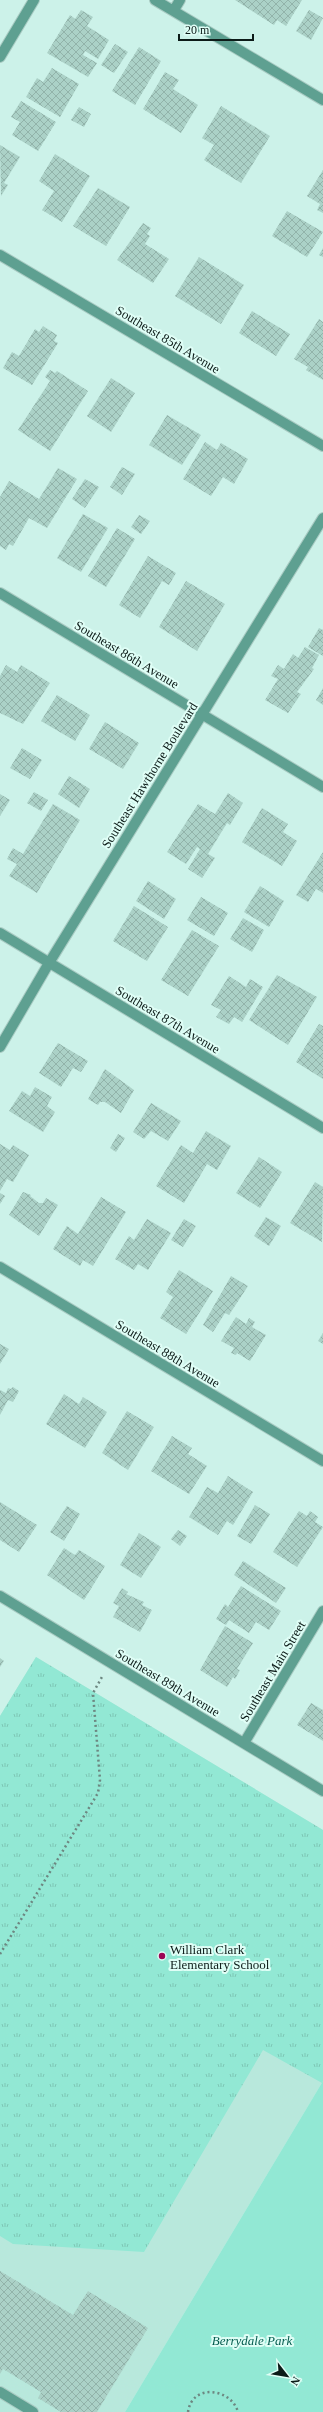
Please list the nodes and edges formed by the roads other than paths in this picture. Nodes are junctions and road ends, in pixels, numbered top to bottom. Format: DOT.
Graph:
graph roads {
  1 [pos="34,0"];
  2 [pos="155,0"];
  3 [pos="180,0"];
  4 [pos="174,10"];
  5 [pos="0,57"];
  6 [pos="323,100"];
  7 [pos="0,255"];
  8 [pos="323,446"];
  9 [pos="323,518"];
  10 [pos="0,593"];
  11 [pos="202,714"];
  12 [pos="323,787"];
  13 [pos="0,933"];
  14 [pos="49,963"];
  15 [pos="0,1047"];
  16 [pos="323,1128"];
  17 [pos="0,1267"];
  18 [pos="323,1461"];
  19 [pos="0,1596"];
  20 [pos="323,1611"];
  21 [pos="244,1744"];
  22 [pos="323,1791"];
  23 [pos="0,2392"];
  24 [pos="33,2412"];
  1 -- 5 [label="street"];
  2 -- 4 [label="street"];
  3 -- 4 [label="street"];
  4 -- 6 [label="street"];
  7 -- 8 [label="street, Southeast 85th Avenue"];
  9 -- 11 [label="street, Southeast Hawthorne Boulevard"];
  10 -- 11 [label="street, Southeast 86th Avenue"];
  11 -- 12 [label="street, Southeast 86th Avenue"];
  11 -- 14 [label="street, Southeast Hawthorne Boulevard"];
  13 -- 14 [label="street, Southeast 87th Avenue"];
  14 -- 15 [label="street, Southeast Hawthorne Boulevard"];
  14 -- 16 [label="street, Southeast 87th Avenue"];
  17 -- 18 [label="street, Southeast 88th Avenue"];
  19 -- 21 [label="street, Southeast 89th Avenue"];
  20 -- 21 [label="street, Southeast Main Street"];
  21 -- 22 [label="street, Southeast 89th Avenue"];
  23 -- 24 [label="street"];
}
